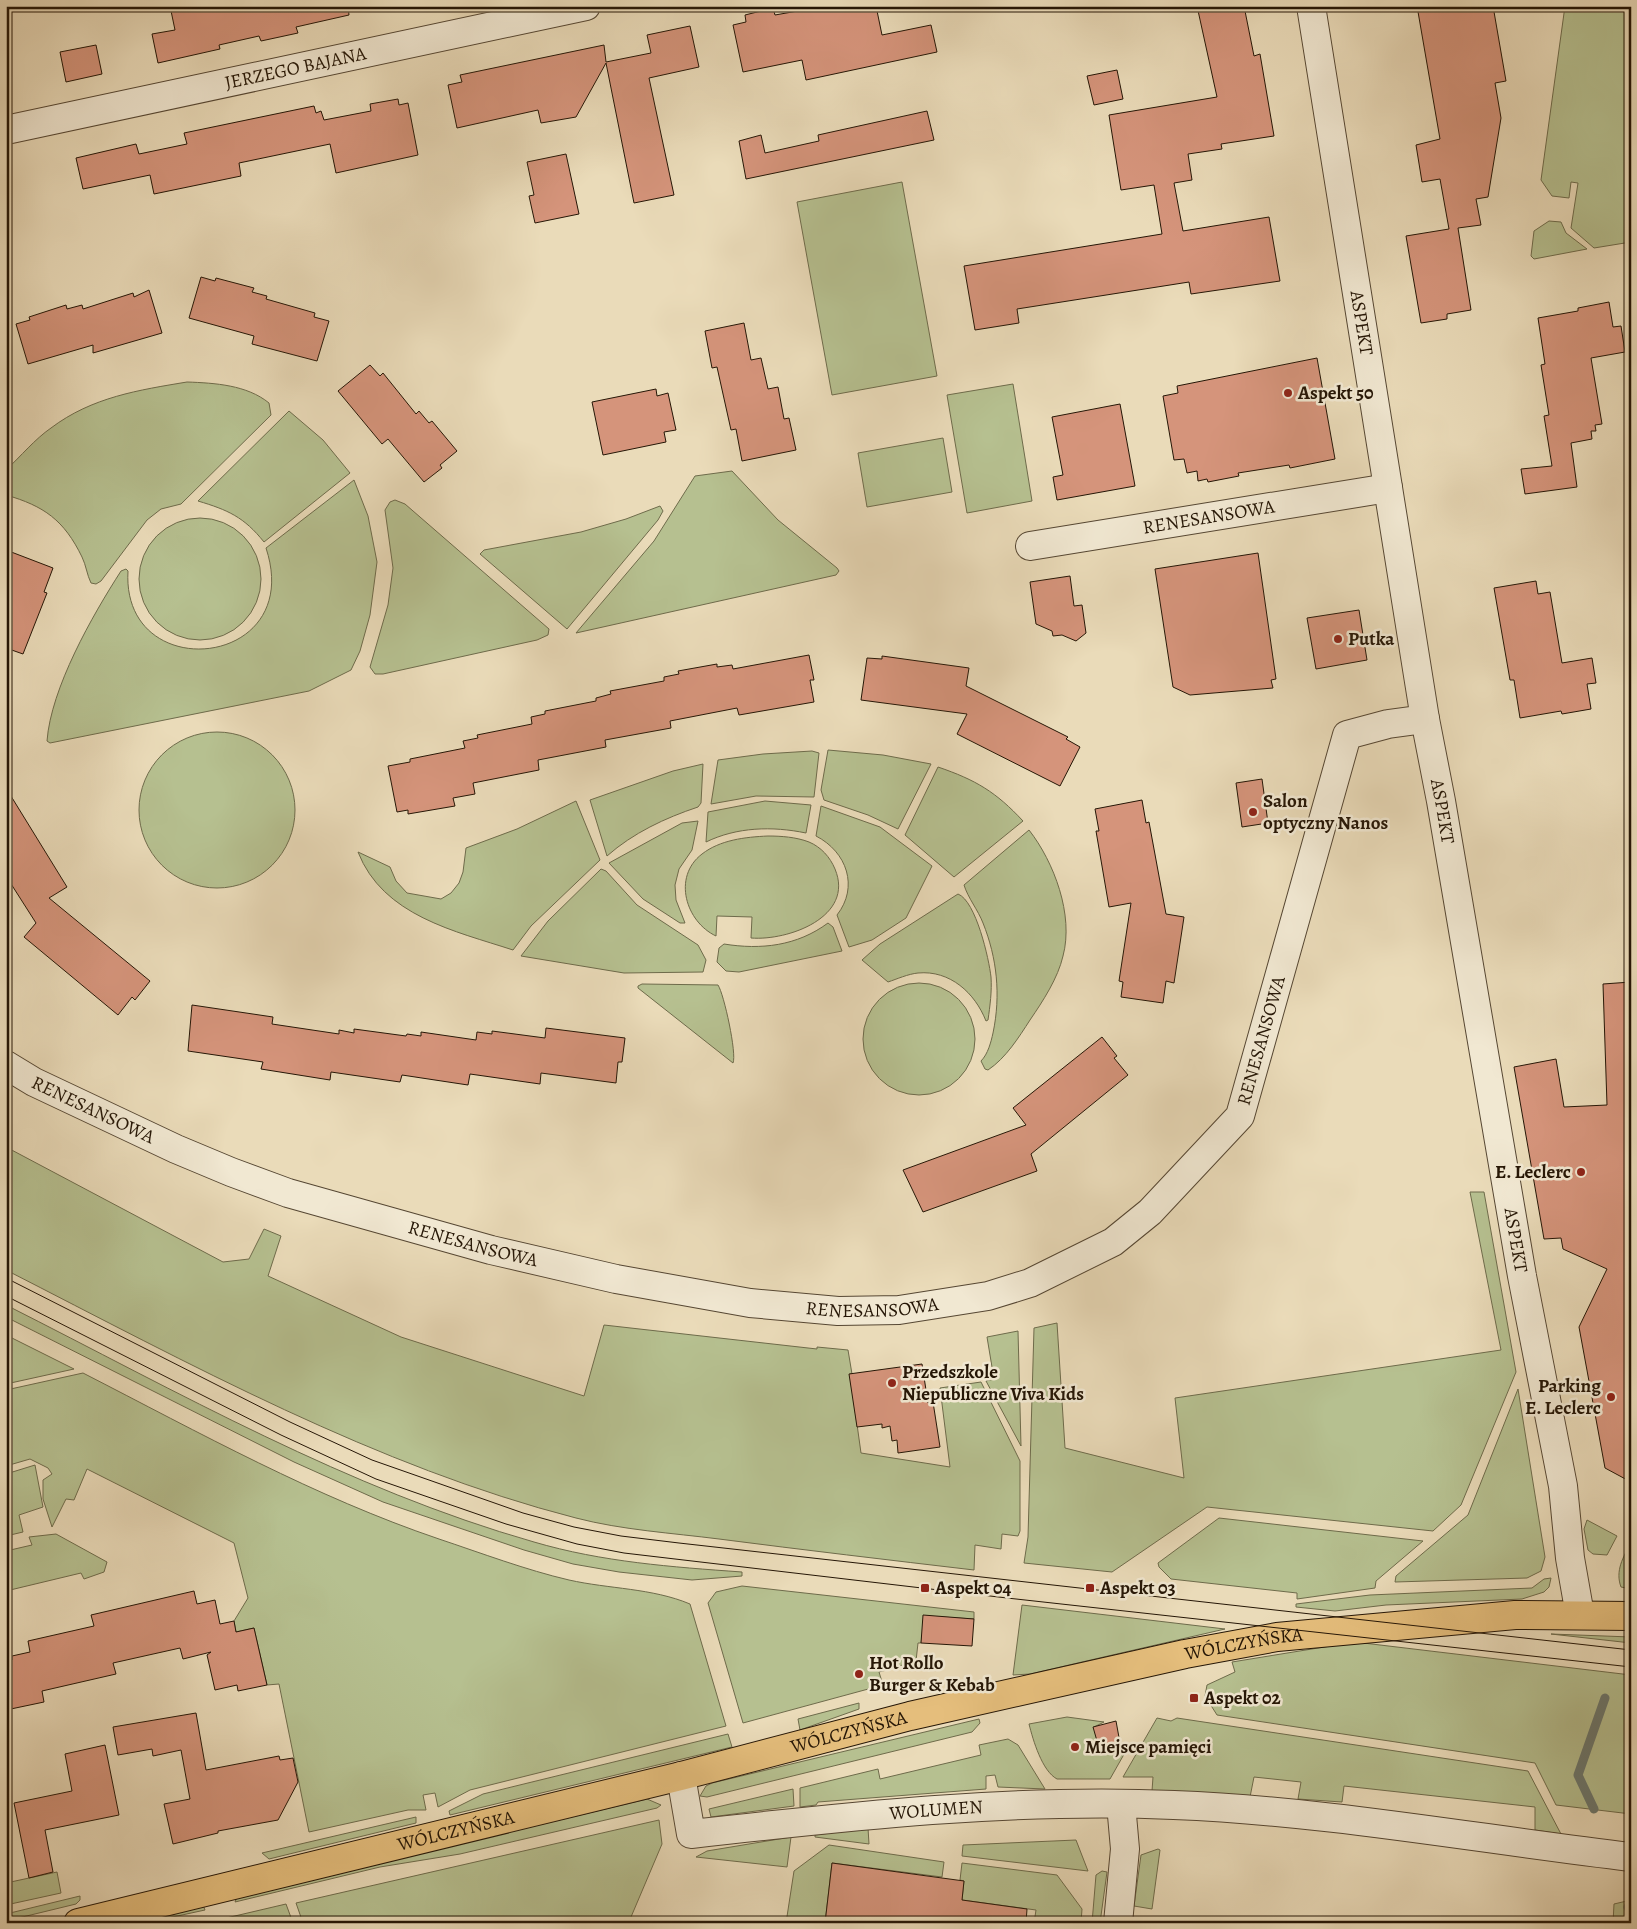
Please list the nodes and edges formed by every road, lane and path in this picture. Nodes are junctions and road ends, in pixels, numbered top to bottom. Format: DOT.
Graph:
graph roads {
  1 [pos="586,6"];
  2 [pos="1311,6"];
  3 [pos="6,130"];
  4 [pos="1388,488"];
  5 [pos="1030,546"];
  6 [pos="1425,719"];
  7 [pos="6,1065"];
  8 [pos="1580,1616"];
  9 [pos="1631,1616"];
  10 [pos="680,1776"];
  11 [pos="1121,1804"];
  12 [pos="1631,1857"];
  13 [pos="122,1918"];
  14 [pos="78,1923"];
  15 [pos="1118,1923"];
  1 -- 3 [label="street, JERZEGO BAJANA"];
  2 -- 4 [label="street, ASPEKT"];
  4 -- 5 [label="street, RENESANSOWA"];
  4 -- 6 [label="street, ASPEKT"];
  6 -- 7 [label="street, RENESANSOWA"];
  6 -- 8 [label="street, ASPEKT"];
  8 -- 9 [label="main road, WÓLCZYŃSKA"];
  8 -- 10 [label="main road, WÓLCZYŃSKA"];
  10 -- 11 [label="street, WOLUMEN"];
  10 -- 13 [label="main road, WÓLCZYŃSKA"];
  11 -- 12 [label="street"];
  11 -- 15 [label="street"];
  13 -- 14 [label="main road, WÓLCZYŃSKA"];
}
